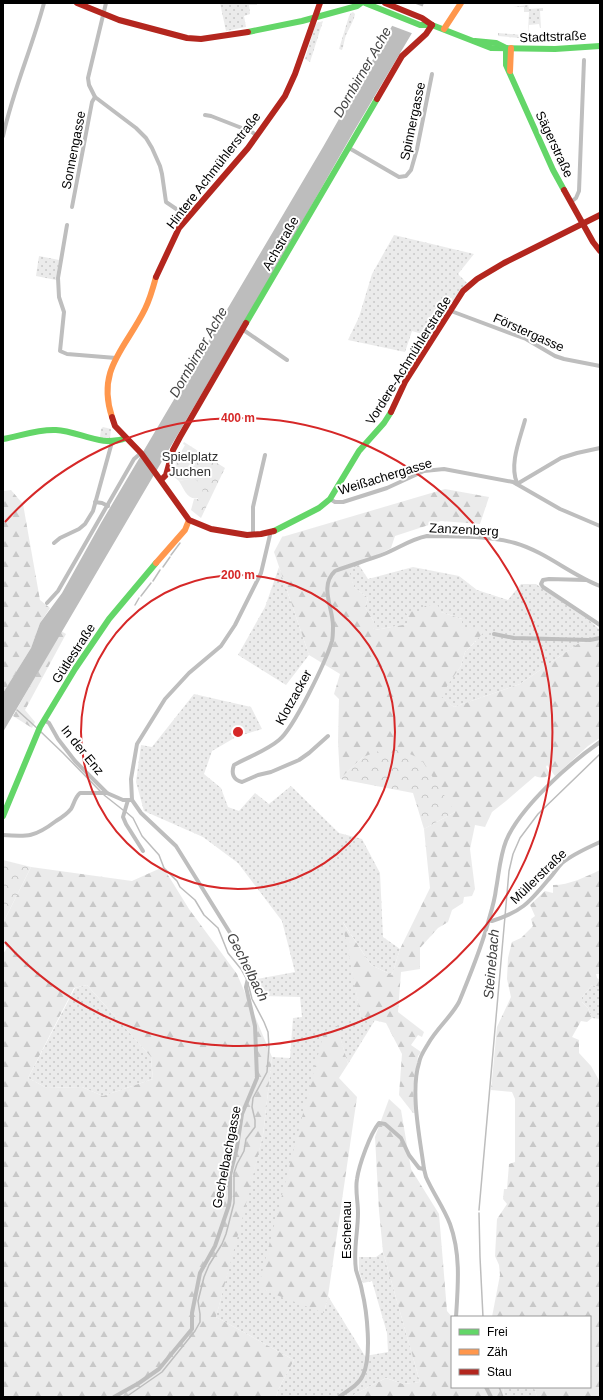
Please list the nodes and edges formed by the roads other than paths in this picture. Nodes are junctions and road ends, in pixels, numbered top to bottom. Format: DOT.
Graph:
graph roads {
  1 [pos="44,3"];
  2 [pos="77,3"];
  3 [pos="106,3"];
  4 [pos="320,3"];
  5 [pos="363,3"];
  6 [pos="385,3"];
  7 [pos="462,3"];
  8 [pos="103,14"];
  9 [pos="314,18"];
  10 [pos="432,25"];
  11 [pos="444,29"];
  12 [pos="600,46"];
  13 [pos="509,48"];
  14 [pos="584,60"];
  15 [pos="432,74"];
  16 [pos="95,97"];
  17 [pos="205,115"];
  18 [pos="3,136"];
  19 [pos="257,136"];
  20 [pos="349,148"];
  21 [pos="571,202"];
  22 [pos="72,207"];
  23 [pos="600,215"];
  24 [pos="188,217"];
  25 [pos="584,223"];
  26 [pos="67,226"];
  27 [pos="600,251"];
  28 [pos="451,311"];
  29 [pos="242,330"];
  30 [pos="116,358"];
  31 [pos="287,360"];
  32 [pos="600,366"];
  33 [pos="525,420"];
  34 [pos="126,438"];
  35 [pos="3,439"];
  36 [pos="112,442"];
  37 [pos="600,448"];
  38 [pos="140,453"];
  39 [pos="265,455"];
  40 [pos="159,477"];
  41 [pos="517,484"];
  42 [pos="330,499"];
  43 [pos="95,502"];
  44 [pos="108,506"];
  45 [pos="189,520"];
  46 [pos="600,526"];
  47 [pos="270,532"];
  48 [pos="253,535"];
  49 [pos="54,542"];
  50 [pos="586,580"];
  51 [pos="600,586"];
  52 [pos="327,588"];
  53 [pos="47,603"];
  54 [pos="600,625"];
  55 [pos="494,634"];
  56 [pos="600,638"];
  57 [pos="44,720"];
  58 [pos="328,736"];
  59 [pos="600,742"];
  60 [pos="106,793"];
  61 [pos="130,800"];
  62 [pos="3,816"];
  63 [pos="3,835"];
  64 [pos="600,842"];
  65 [pos="143,851"];
  66 [pos="489,920"];
  67 [pos="424,1169"];
  68 [pos="456,1316"];
  69 [pos="486,1388"];
  70 [pos="114,1397"];
  71 [pos="338,1397"];
  72 [pos="491,1397"];
  1 -- 18 [label="street"];
  2 -- 8 [label="street"];
  3 -- 8 [label="street"];
  4 -- 9 [label="street, Hintere Achmühlerstraße"];
  5 -- 9 [label="street"];
  5 -- 10 [label="street, Stadtstraße"];
  6 -- 10 [label="street, Stadtstraße"];
  7 -- 11 [label="street"];
  8 -- 9 [label="street"];
  8 -- 16 [label="street"];
  9 -- 19 [label="street, Hintere Achmühlerstraße"];
  10 -- 11 [label="street, Stadtstraße"];
  10 -- 20 [label="street, Achstraße"];
  11 -- 13 [label="street, Stadtstraße"];
  12 -- 13 [label="street, Stadtstraße"];
  13 -- 21 [label="street, Sägerstraße"];
  14 -- 21 [label="street"];
  15 -- 20 [label="street, Spinnergasse"];
  16 -- 22 [label="street, Sonnengasse"];
  16 -- 24 [label="street"];
  17 -- 19 [label="street"];
  19 -- 24 [label="street, Hintere Achmühlerstraße"];
  20 -- 29 [label="street, Achstraße"];
  21 -- 25 [label="street, Sägerstraße"];
  23 -- 25 [label="street, Vordere-Achmühlerstraße"];
  24 -- 30 [label="street, Hintere Achmühlerstraße"];
  25 -- 27 [label="street, Sägerstraße"];
  25 -- 28 [label="street, Vordere-Achmühlerstraße"];
  26 -- 30 [label="street"];
  28 -- 32 [label="street, Förstergasse"];
  28 -- 42 [label="street, Vordere-Achmühlerstraße"];
  29 -- 31 [label="street"];
  29 -- 40 [label="street, Achstraße"];
  30 -- 34 [label="street, Hintere Achmühlerstraße"];
  33 -- 41 [label="street"];
  34 -- 36 [label="street"];
  34 -- 38 [label="street"];
  35 -- 36 [label="street"];
  36 -- 43 [label="street"];
  37 -- 41 [label="street"];
  38 -- 40 [label="street"];
  38 -- 44 [label="street"];
  39 -- 48 [label="street"];
  40 -- 45 [label="street"];
  41 -- 42 [label="street, Weißachergasse"];
  41 -- 46 [label="street, Weißachergasse"];
  42 -- 47 [label="street, Vordere-Achmühlerstraße"];
  43 -- 44 [label="street"];
  43 -- 49 [label="street"];
  44 -- 53 [label="street"];
  45 -- 48 [label="street, Vordere-Achmühlerstraße"];
  45 -- 57 [label="street, Gütlestraße"];
  47 -- 48 [label="street, Vordere-Achmühlerstraße"];
  47 -- 61 [label="street"];
  50 -- 51 [label="street, Zanzenberg"];
  50 -- 52 [label="street, Zanzenberg"];
  50 -- 54 [label="street, Zanzenberg"];
  52 -- 58 [label="street, Klotzacker"];
  55 -- 56 [label="street"];
  57 -- 60 [label="street, In der Enz"];
  57 -- 62 [label="street, Gütlestraße"];
  59 -- 66 [label="street"];
  60 -- 61 [label="street, In der Enz"];
  60 -- 63 [label="street, In der Enz"];
  61 -- 65 [label="street"];
  61 -- 70 [label="street, Gechelbachgasse"];
  64 -- 66 [label="street, Müllerstraße"];
  66 -- 67 [label="street"];
  67 -- 68 [label="street"];
  67 -- 71 [label="street, Eschenau"];
  69 -- 72 [label="street"];
}
